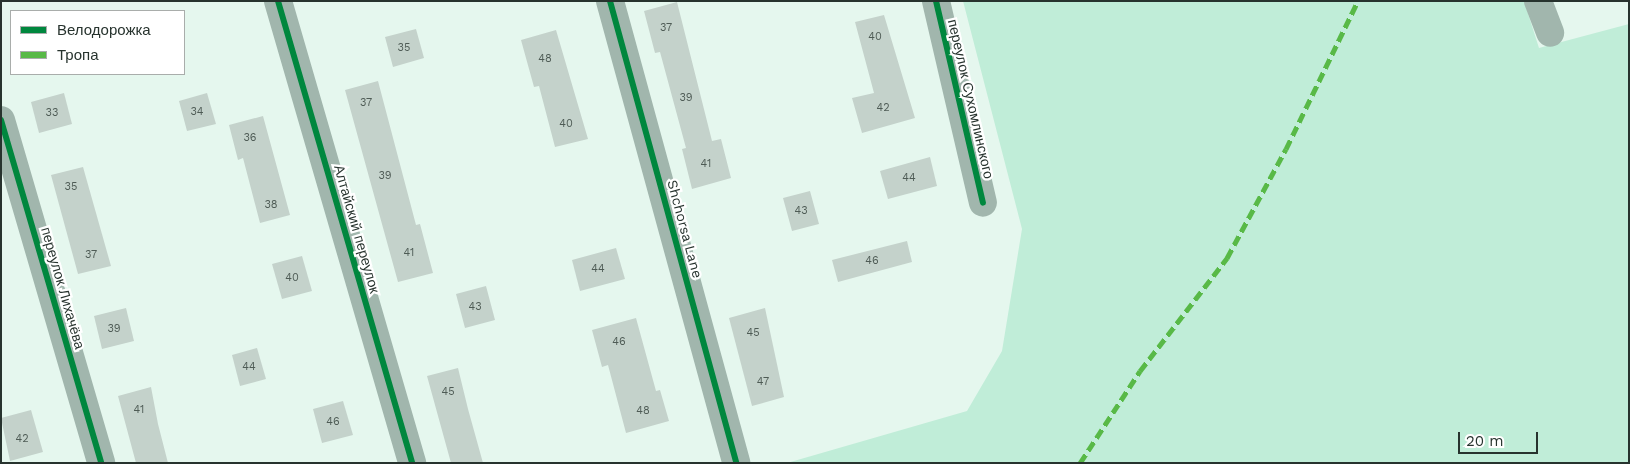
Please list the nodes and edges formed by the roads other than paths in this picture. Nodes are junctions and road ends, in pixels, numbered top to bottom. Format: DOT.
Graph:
graph roads {
  1 [pos="278,1"];
  2 [pos="610,1"];
  3 [pos="936,1"];
  4 [pos="1538,1"];
  5 [pos="1550,33"];
  6 [pos="1,120"];
  7 [pos="983,203"];
  8 [pos="101,463"];
  9 [pos="412,463"];
  10 [pos="736,463"];
  1 -- 9 [label="street, Алтайский переулок"];
  2 -- 10 [label="street, Shchorsa Lane"];
  3 -- 7 [label="street, переулок Сухомлинского"];
  4 -- 5 [label="street"];
  6 -- 8 [label="street, переулок Лихачёва"];
}
